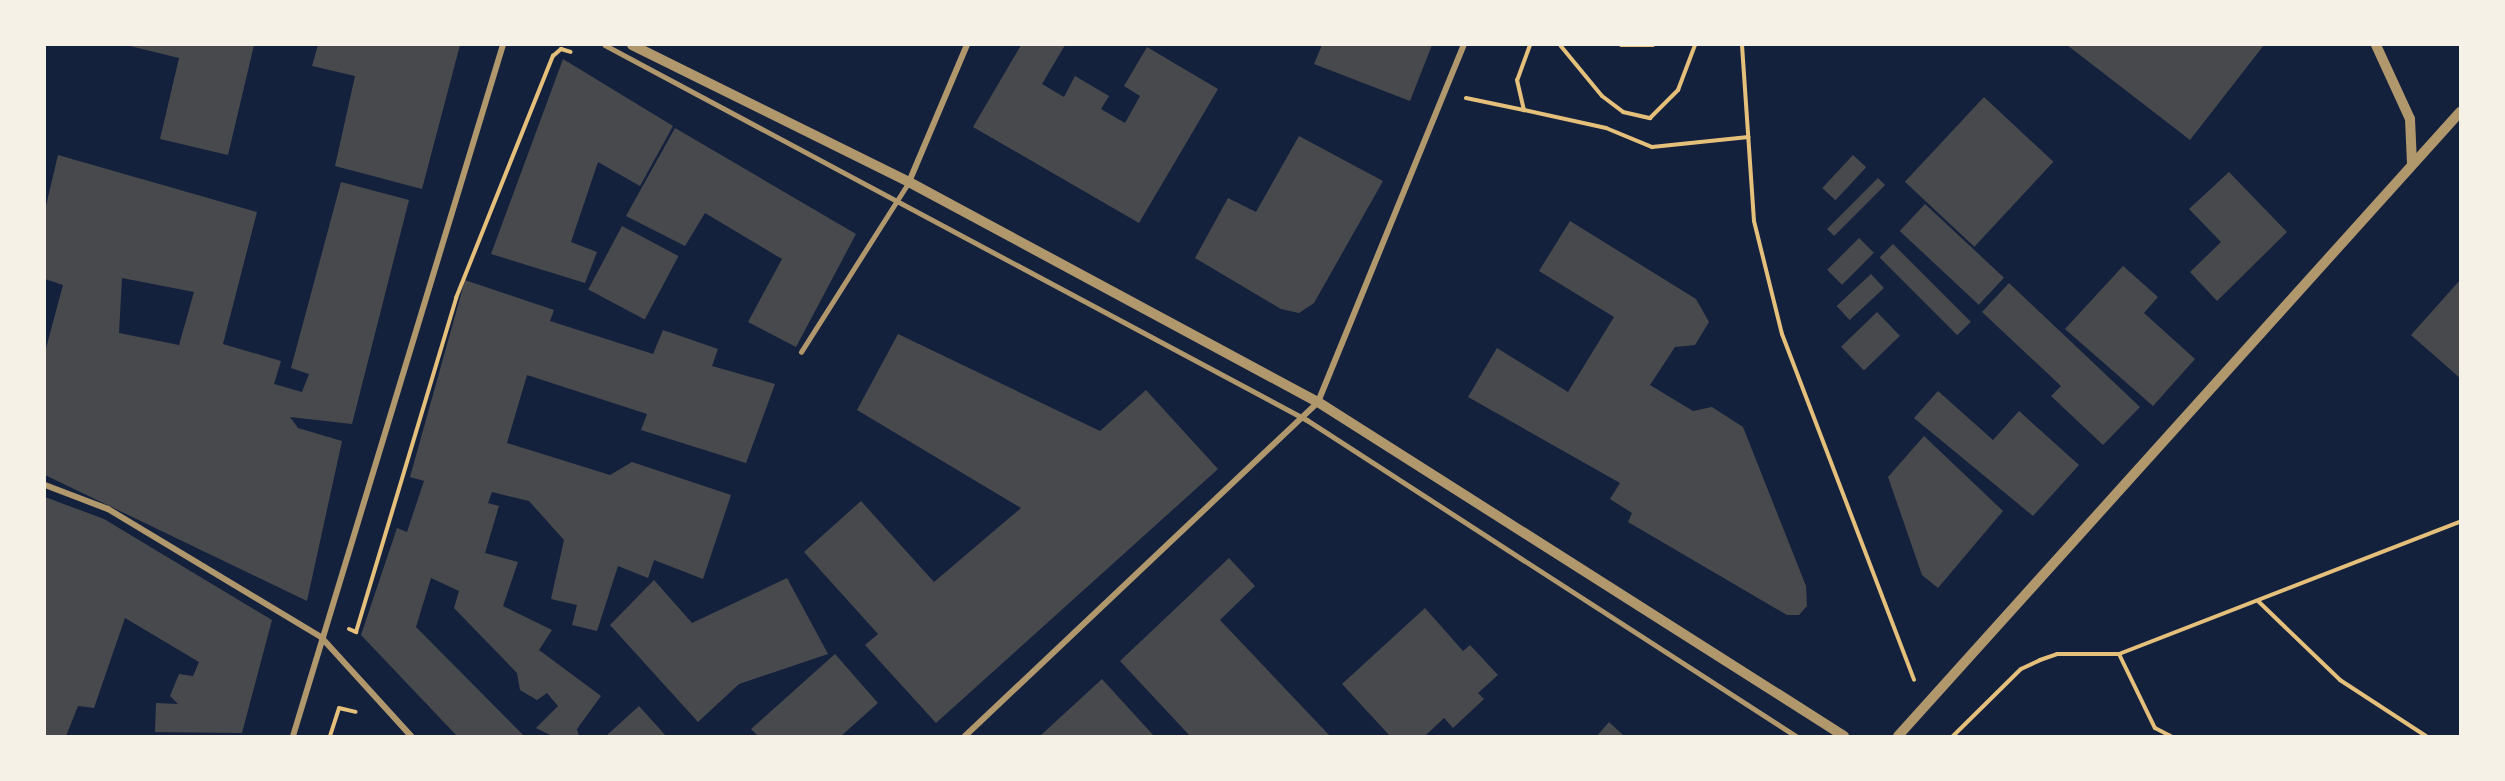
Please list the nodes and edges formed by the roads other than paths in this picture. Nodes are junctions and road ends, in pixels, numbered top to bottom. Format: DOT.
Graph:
graph roads {
  1 [pos="502,45"];
  2 [pos="605,45"];
  3 [pos="632,45"];
  4 [pos="966,45"];
  5 [pos="1464,45"];
  6 [pos="2376,45"];
  7 [pos="2460,112"];
  8 [pos="2412,163"];
  9 [pos="909,182"];
  10 [pos="898,201"];
  11 [pos="801,352"];
  12 [pos="1318,402"];
  13 [pos="1304,418"];
  14 [pos="45,485"];
  15 [pos="321,637"];
  16 [pos="293,736"];
  17 [pos="411,736"];
  18 [pos="965,736"];
  19 [pos="1796,736"];
  20 [pos="1844,736"];
  21 [pos="1898,736"];
  1 -- 15 [label="street"];
  2 -- 10 [label="lane"];
  3 -- 9 [label="street"];
  4 -- 9 [label="street"];
  5 -- 12 [label="street"];
  6 -- 8 [label="street"];
  7 -- 8 [label="street"];
  8 -- 21 [label="street"];
  9 -- 10 [label="lane"];
  9 -- 12 [label="street"];
  10 -- 11 [label="lane"];
  10 -- 13 [label="lane"];
  12 -- 13 [label="street"];
  12 -- 20 [label="street"];
  13 -- 18 [label="street"];
  13 -- 19 [label="lane"];
  14 -- 15 [label="street"];
  15 -- 16 [label="street"];
  15 -- 17 [label="street"];
}
